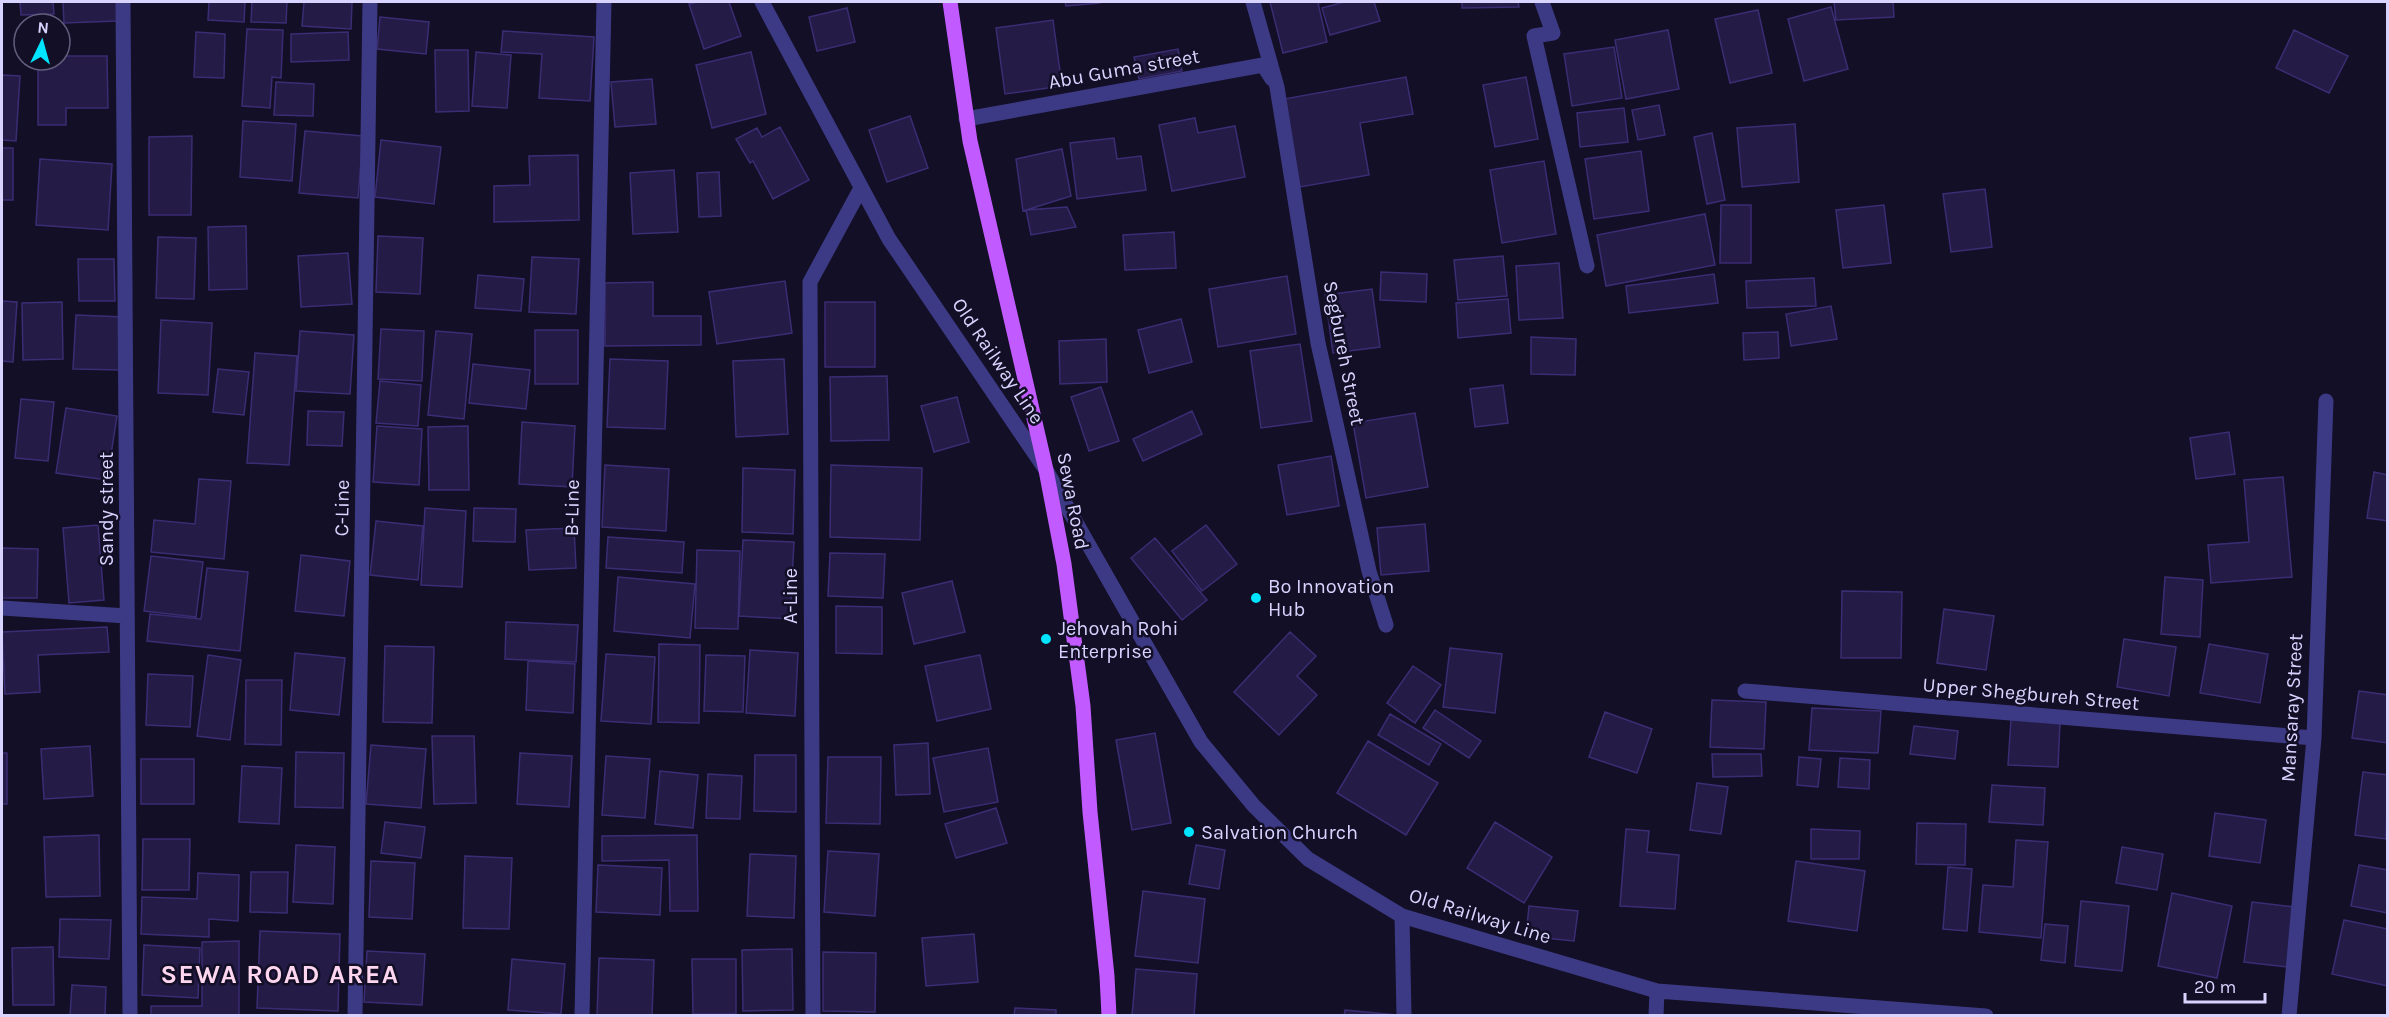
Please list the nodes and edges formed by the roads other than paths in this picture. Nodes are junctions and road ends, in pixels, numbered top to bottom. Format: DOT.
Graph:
graph roads {
  1 [pos="123,2"];
  2 [pos="370,2"];
  3 [pos="604,2"];
  4 [pos="762,2"];
  5 [pos="950,2"];
  6 [pos="1253,2"];
  7 [pos="1542,2"];
  8 [pos="1276,87"];
  9 [pos="966,119"];
  10 [pos="861,188"];
  11 [pos="1587,266"];
  12 [pos="2326,401"];
  13 [pos="1046,470"];
  14 [pos="2,608"];
  15 [pos="128,616"];
  16 [pos="1386,625"];
  17 [pos="1745,691"];
  18 [pos="2314,738"];
  19 [pos="1402,916"];
  20 [pos="1658,991"];
  21 [pos="130,1016"];
  22 [pos="355,1016"];
  23 [pos="582,1016"];
  24 [pos="813,1016"];
  25 [pos="1109,1016"];
  26 [pos="1404,1016"];
  27 [pos="1656,1016"];
  28 [pos="1986,1016"];
  29 [pos="2289,1016"];
  1 -- 15 [label="street, Sandy street"];
  2 -- 22 [label="street, C-Line"];
  3 -- 23 [label="street, B-Line"];
  4 -- 10 [label="street, Old Railway Line"];
  5 -- 9 [label="main road, Sewa Road"];
  6 -- 8 [label="street, Segbureh Street"];
  7 -- 11 [label="street"];
  8 -- 9 [label="street, Abu Guma street"];
  8 -- 16 [label="street, Segbureh Street"];
  9 -- 13 [label="main road, Sewa Road"];
  10 -- 13 [label="street, Old Railway Line"];
  10 -- 24 [label="street, A-Line"];
  12 -- 18 [label="street, Mansaray Street"];
  13 -- 19 [label="street, Old Railway Line"];
  13 -- 25 [label="main road, Sewa Road"];
  14 -- 15 [label="street"];
  15 -- 21 [label="street, Sandy street"];
  17 -- 18 [label="street, Upper Shegbureh Street"];
  18 -- 29 [label="street, Mansaray Street"];
  19 -- 20 [label="street, Old Railway Line"];
  19 -- 26 [label="street"];
  20 -- 27 [label="street"];
  20 -- 28 [label="street, Old Railway Line"];
}
